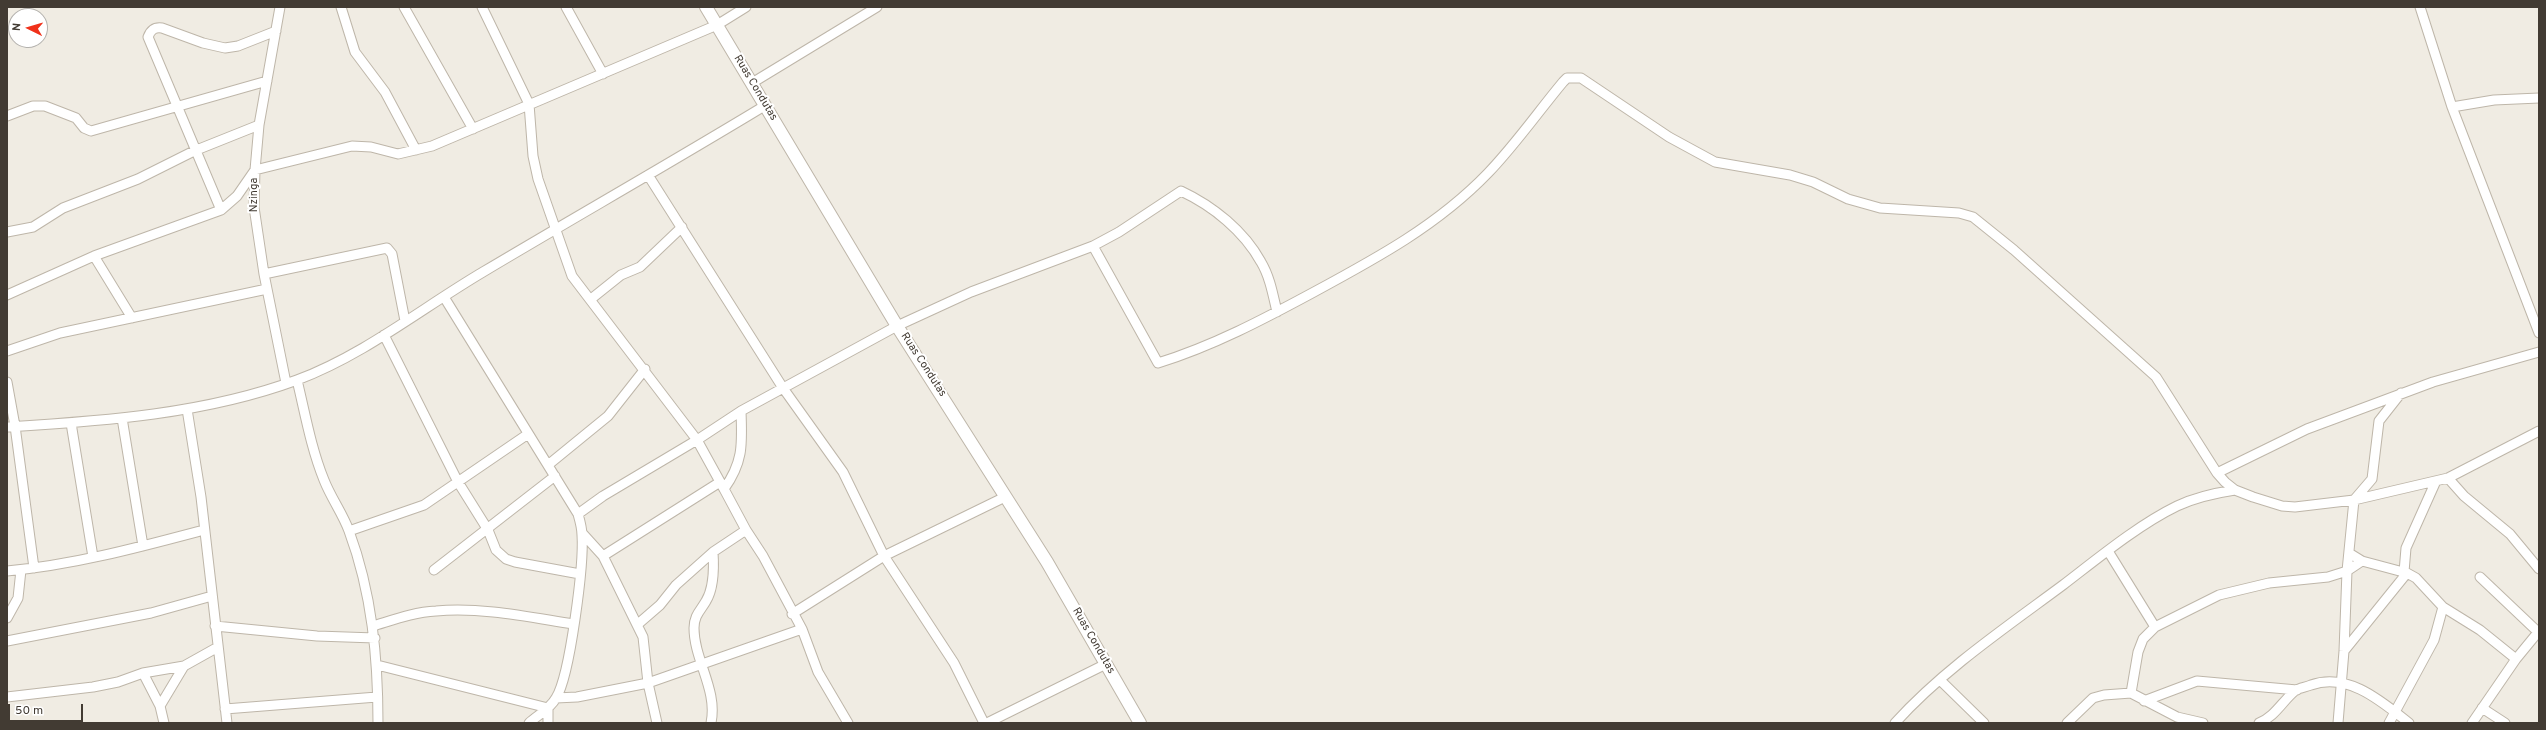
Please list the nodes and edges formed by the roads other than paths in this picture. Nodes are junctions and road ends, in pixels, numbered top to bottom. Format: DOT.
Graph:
graph roads {
  1 [pos="280,7"];
  2 [pos="341,7"];
  3 [pos="404,7"];
  4 [pos="482,7"];
  5 [pos="566,7"];
  6 [pos="706,7"];
  7 [pos="746,7"];
  8 [pos="877,7"];
  9 [pos="2420,7"];
  10 [pos="717,25"];
  11 [pos="276,31"];
  12 [pos="603,74"];
  13 [pos="267,81"];
  14 [pos="752,83"];
  15 [pos="2539,98"];
  16 [pos="529,104"];
  17 [pos="766,105"];
  18 [pos="176,106"];
  19 [pos="2452,107"];
  20 [pos="7,116"];
  21 [pos="259,125"];
  22 [pos="473,129"];
  23 [pos="194,150"];
  24 [pos="416,150"];
  25 [pos="255,170"];
  26 [pos="648,175"];
  27 [pos="221,210"];
  28 [pos="682,227"];
  29 [pos="555,230"];
  30 [pos="7,232"];
  31 [pos="1093,246"];
  32 [pos="94,256"];
  33 [pos="264,274"];
  34 [pos="267,289"];
  35 [pos="7,295"];
  36 [pos="444,297"];
  37 [pos="591,299"];
  38 [pos="1277,312"];
  39 [pos="132,318"];
  40 [pos="406,321"];
  41 [pos="897,326"];
  42 [pos="2539,333"];
  43 [pos="384,335"];
  44 [pos="7,351"];
  45 [pos="2539,352"];
  46 [pos="645,369"];
  47 [pos="297,380"];
  48 [pos="7,382"];
  49 [pos="286,383"];
  50 [pos="783,388"];
  51 [pos="2401,393"];
  52 [pos="187,409"];
  53 [pos="741,411"];
  54 [pos="122,418"];
  55 [pos="71,423"];
  56 [pos="11,426"];
  57 [pos="2539,431"];
  58 [pos="528,434"];
  59 [pos="697,440"];
  60 [pos="548,465"];
  61 [pos="2217,472"];
  62 [pos="554,476"];
  63 [pos="2448,478"];
  64 [pos="2436,481"];
  65 [pos="458,482"];
  66 [pos="722,486"];
  67 [pos="2235,490"];
  68 [pos="1005,497"];
  69 [pos="2354,500"];
  70 [pos="578,514"];
  71 [pos="204,530"];
  72 [pos="488,530"];
  73 [pos="746,530"];
  74 [pos="349,531"];
  75 [pos="582,534"];
  76 [pos="143,546"];
  77 [pos="2108,551"];
  78 [pos="712,552"];
  79 [pos="2349,553"];
  80 [pos="602,556"];
  81 [pos="884,556"];
  82 [pos="93,557"];
  83 [pos="2362,561"];
  84 [pos="34,568"];
  85 [pos="2539,569"];
  86 [pos="22,570"];
  87 [pos="434,570"];
  88 [pos="7,571"];
  89 [pos="2347,571"];
  90 [pos="2406,572"];
  91 [pos="580,574"];
  92 [pos="2480,577"];
  93 [pos="212,596"];
  94 [pos="2443,606"];
  95 [pos="792,614"];
  96 [pos="7,618"];
  97 [pos="573,624"];
  98 [pos="638,624"];
  99 [pos="215,626"];
  100 [pos="373,626"];
  101 [pos="2155,628"];
  102 [pos="802,629"];
  103 [pos="2538,631"];
  104 [pos="375,638"];
  105 [pos="7,642"];
  106 [pos="218,647"];
  107 [pos="2344,651"];
  108 [pos="2516,659"];
  109 [pos="702,663"];
  110 [pos="1106,664"];
  111 [pos="377,665"];
  112 [pos="184,666"];
  113 [pos="143,673"];
  114 [pos="1940,680"];
  115 [pos="2341,682"];
  116 [pos="648,683"];
  117 [pos="2297,690"];
  118 [pos="2131,693"];
  119 [pos="7,696"];
  120 [pos="377,697"];
  121 [pos="556,698"];
  122 [pos="2144,701"];
  123 [pos="160,706"];
  124 [pos="548,708"];
  125 [pos="2482,708"];
  126 [pos="225,709"];
  127 [pos="2395,712"];
  128 [pos="164,723"];
  129 [pos="226,723"];
  130 [pos="378,723"];
  131 [pos="529,723"];
  132 [pos="548,723"];
  133 [pos="657,723"];
  134 [pos="710,723"];
  135 [pos="848,723"];
  136 [pos="986,723"];
  137 [pos="1140,723"];
  138 [pos="1895,723"];
  139 [pos="1984,723"];
  140 [pos="2066,723"];
  141 [pos="2203,723"];
  142 [pos="2260,723"];
  143 [pos="2338,723"];
  144 [pos="2389,723"];
  145 [pos="2409,723"];
  146 [pos="2472,723"];
  147 [pos="2505,723"];
  1 -- 11 [label="street, Nzinga"];
  2 -- 24 [label="street"];
  3 -- 22 [label="street"];
  4 -- 16 [label="street"];
  5 -- 12 [label="street"];
  6 -- 10 [label="street, Ruas Condutas"];
  7 -- 10 [label="street"];
  8 -- 14 [label="street"];
  9 -- 19 [label="street"];
  10 -- 12 [label="street"];
  10 -- 14 [label="street, Ruas Condutas"];
  11 -- 13 [label="street, Nzinga"];
  11 -- 18 [label="street"];
  12 -- 16 [label="street"];
  13 -- 18 [label="street"];
  13 -- 21 [label="street, Nzinga"];
  14 -- 17 [label="street, Ruas Condutas"];
  15 -- 19 [label="street"];
  16 -- 22 [label="street"];
  16 -- 29 [label="street"];
  17 -- 26 [label="street"];
  17 -- 41 [label="street, Ruas Condutas"];
  18 -- 20 [label="street"];
  18 -- 23 [label="street"];
  19 -- 42 [label="street"];
  21 -- 23 [label="street"];
  21 -- 25 [label="street, Nzinga"];
  22 -- 24 [label="street"];
  23 -- 27 [label="street"];
  23 -- 30 [label="street"];
  24 -- 25 [label="street"];
  25 -- 27 [label="street"];
  25 -- 33 [label="street, Nzinga"];
  26 -- 28 [label="street"];
  26 -- 29 [label="street"];
  27 -- 32 [label="street"];
  28 -- 37 [label="street"];
  28 -- 50 [label="street"];
  29 -- 36 [label="street"];
  29 -- 37 [label="street"];
  31 -- 38 [label="street"];
  31 -- 38 [label="street"];
  31 -- 41 [label="street"];
  32 -- 35 [label="street"];
  32 -- 39 [label="street"];
  33 -- 34 [label="street, Nzinga"];
  33 -- 40 [label="street"];
  34 -- 39 [label="street"];
  34 -- 49 [label="street, Nzinga"];
  36 -- 40 [label="street"];
  36 -- 58 [label="street"];
  37 -- 46 [label="street"];
  38 -- 61 [label="street"];
  39 -- 44 [label="street"];
  40 -- 43 [label="street"];
  41 -- 50 [label="street"];
  41 -- 68 [label="street, Ruas Condutas"];
  43 -- 47 [label="street"];
  43 -- 65 [label="street"];
  45 -- 51 [label="street"];
  46 -- 59 [label="street"];
  46 -- 60 [label="street"];
  47 -- 49 [label="street"];
  47 -- 74 [label="street"];
  48 -- 56 [label="street"];
  49 -- 52 [label="street"];
  50 -- 53 [label="street"];
  50 -- 81 [label="street"];
  51 -- 61 [label="street"];
  51 -- 69 [label="street"];
  52 -- 54 [label="street"];
  52 -- 71 [label="street"];
  53 -- 59 [label="street"];
  53 -- 66 [label="street"];
  54 -- 55 [label="street"];
  54 -- 76 [label="street"];
  55 -- 56 [label="street"];
  55 -- 82 [label="street"];
  56 -- 84 [label="street"];
  57 -- 63 [label="street"];
  58 -- 60 [label="street"];
  58 -- 65 [label="street"];
  59 -- 66 [label="street"];
  59 -- 70 [label="street"];
  60 -- 62 [label="street"];
  61 -- 67 [label="street"];
  62 -- 70 [label="street"];
  62 -- 72 [label="street"];
  63 -- 64 [label="street"];
  63 -- 85 [label="street"];
  64 -- 69 [label="street"];
  64 -- 90 [label="street"];
  65 -- 72 [label="street"];
  65 -- 74 [label="street"];
  66 -- 73 [label="street"];
  66 -- 80 [label="street"];
  67 -- 69 [label="street"];
  67 -- 77 [label="street"];
  68 -- 81 [label="street"];
  68 -- 110 [label="street, Ruas Condutas"];
  69 -- 79 [label="street"];
  70 -- 75 [label="street"];
  71 -- 76 [label="street"];
  71 -- 93 [label="street"];
  72 -- 87 [label="street"];
  72 -- 91 [label="street"];
  73 -- 78 [label="street"];
  73 -- 95 [label="street"];
  74 -- 100 [label="street"];
  75 -- 80 [label="street"];
  75 -- 91 [label="street"];
  76 -- 82 [label="street"];
  77 -- 101 [label="street"];
  77 -- 114 [label="street"];
  78 -- 98 [label="street"];
  78 -- 109 [label="street"];
  79 -- 83 [label="street"];
  79 -- 89 [label="street"];
  80 -- 98 [label="street"];
  81 -- 95 [label="street"];
  81 -- 136 [label="street"];
  82 -- 84 [label="street"];
  83 -- 89 [label="street"];
  83 -- 90 [label="street"];
  84 -- 86 [label="street"];
  86 -- 88 [label="street"];
  86 -- 96 [label="street"];
  89 -- 101 [label="street"];
  89 -- 107 [label="street"];
  90 -- 94 [label="street"];
  90 -- 107 [label="street"];
  91 -- 97 [label="street"];
  92 -- 103 [label="street"];
  93 -- 99 [label="street"];
  93 -- 105 [label="street"];
  94 -- 108 [label="street"];
  94 -- 127 [label="street"];
  95 -- 102 [label="street"];
  97 -- 100 [label="street"];
  97 -- 121 [label="street"];
  98 -- 116 [label="street"];
  99 -- 104 [label="street"];
  99 -- 106 [label="street"];
  100 -- 104 [label="street"];
  101 -- 118 [label="street"];
  102 -- 109 [label="street"];
  102 -- 135 [label="street"];
  103 -- 108 [label="street"];
  104 -- 111 [label="street"];
  106 -- 112 [label="street"];
  106 -- 126 [label="street"];
  107 -- 115 [label="street"];
  108 -- 125 [label="street"];
  109 -- 116 [label="street"];
  109 -- 134 [label="street"];
  110 -- 136 [label="street"];
  110 -- 137 [label="street, Ruas Condutas"];
  111 -- 120 [label="street"];
  111 -- 124 [label="street"];
  112 -- 113 [label="street"];
  112 -- 123 [label="street"];
  113 -- 119 [label="street"];
  113 -- 123 [label="street"];
  114 -- 138 [label="street"];
  114 -- 139 [label="street"];
  115 -- 117 [label="street"];
  115 -- 127 [label="street"];
  115 -- 143 [label="street"];
  116 -- 121 [label="street"];
  116 -- 133 [label="street"];
  117 -- 122 [label="street"];
  117 -- 142 [label="street"];
  118 -- 122 [label="street"];
  118 -- 140 [label="street"];
  120 -- 126 [label="street"];
  120 -- 130 [label="street"];
  121 -- 124 [label="street"];
  122 -- 141 [label="street"];
  123 -- 128 [label="street"];
  124 -- 131 [label="street"];
  124 -- 132 [label="street"];
  125 -- 146 [label="street"];
  125 -- 147 [label="street"];
  126 -- 129 [label="street"];
  127 -- 144 [label="street"];
  127 -- 145 [label="street"];
}
